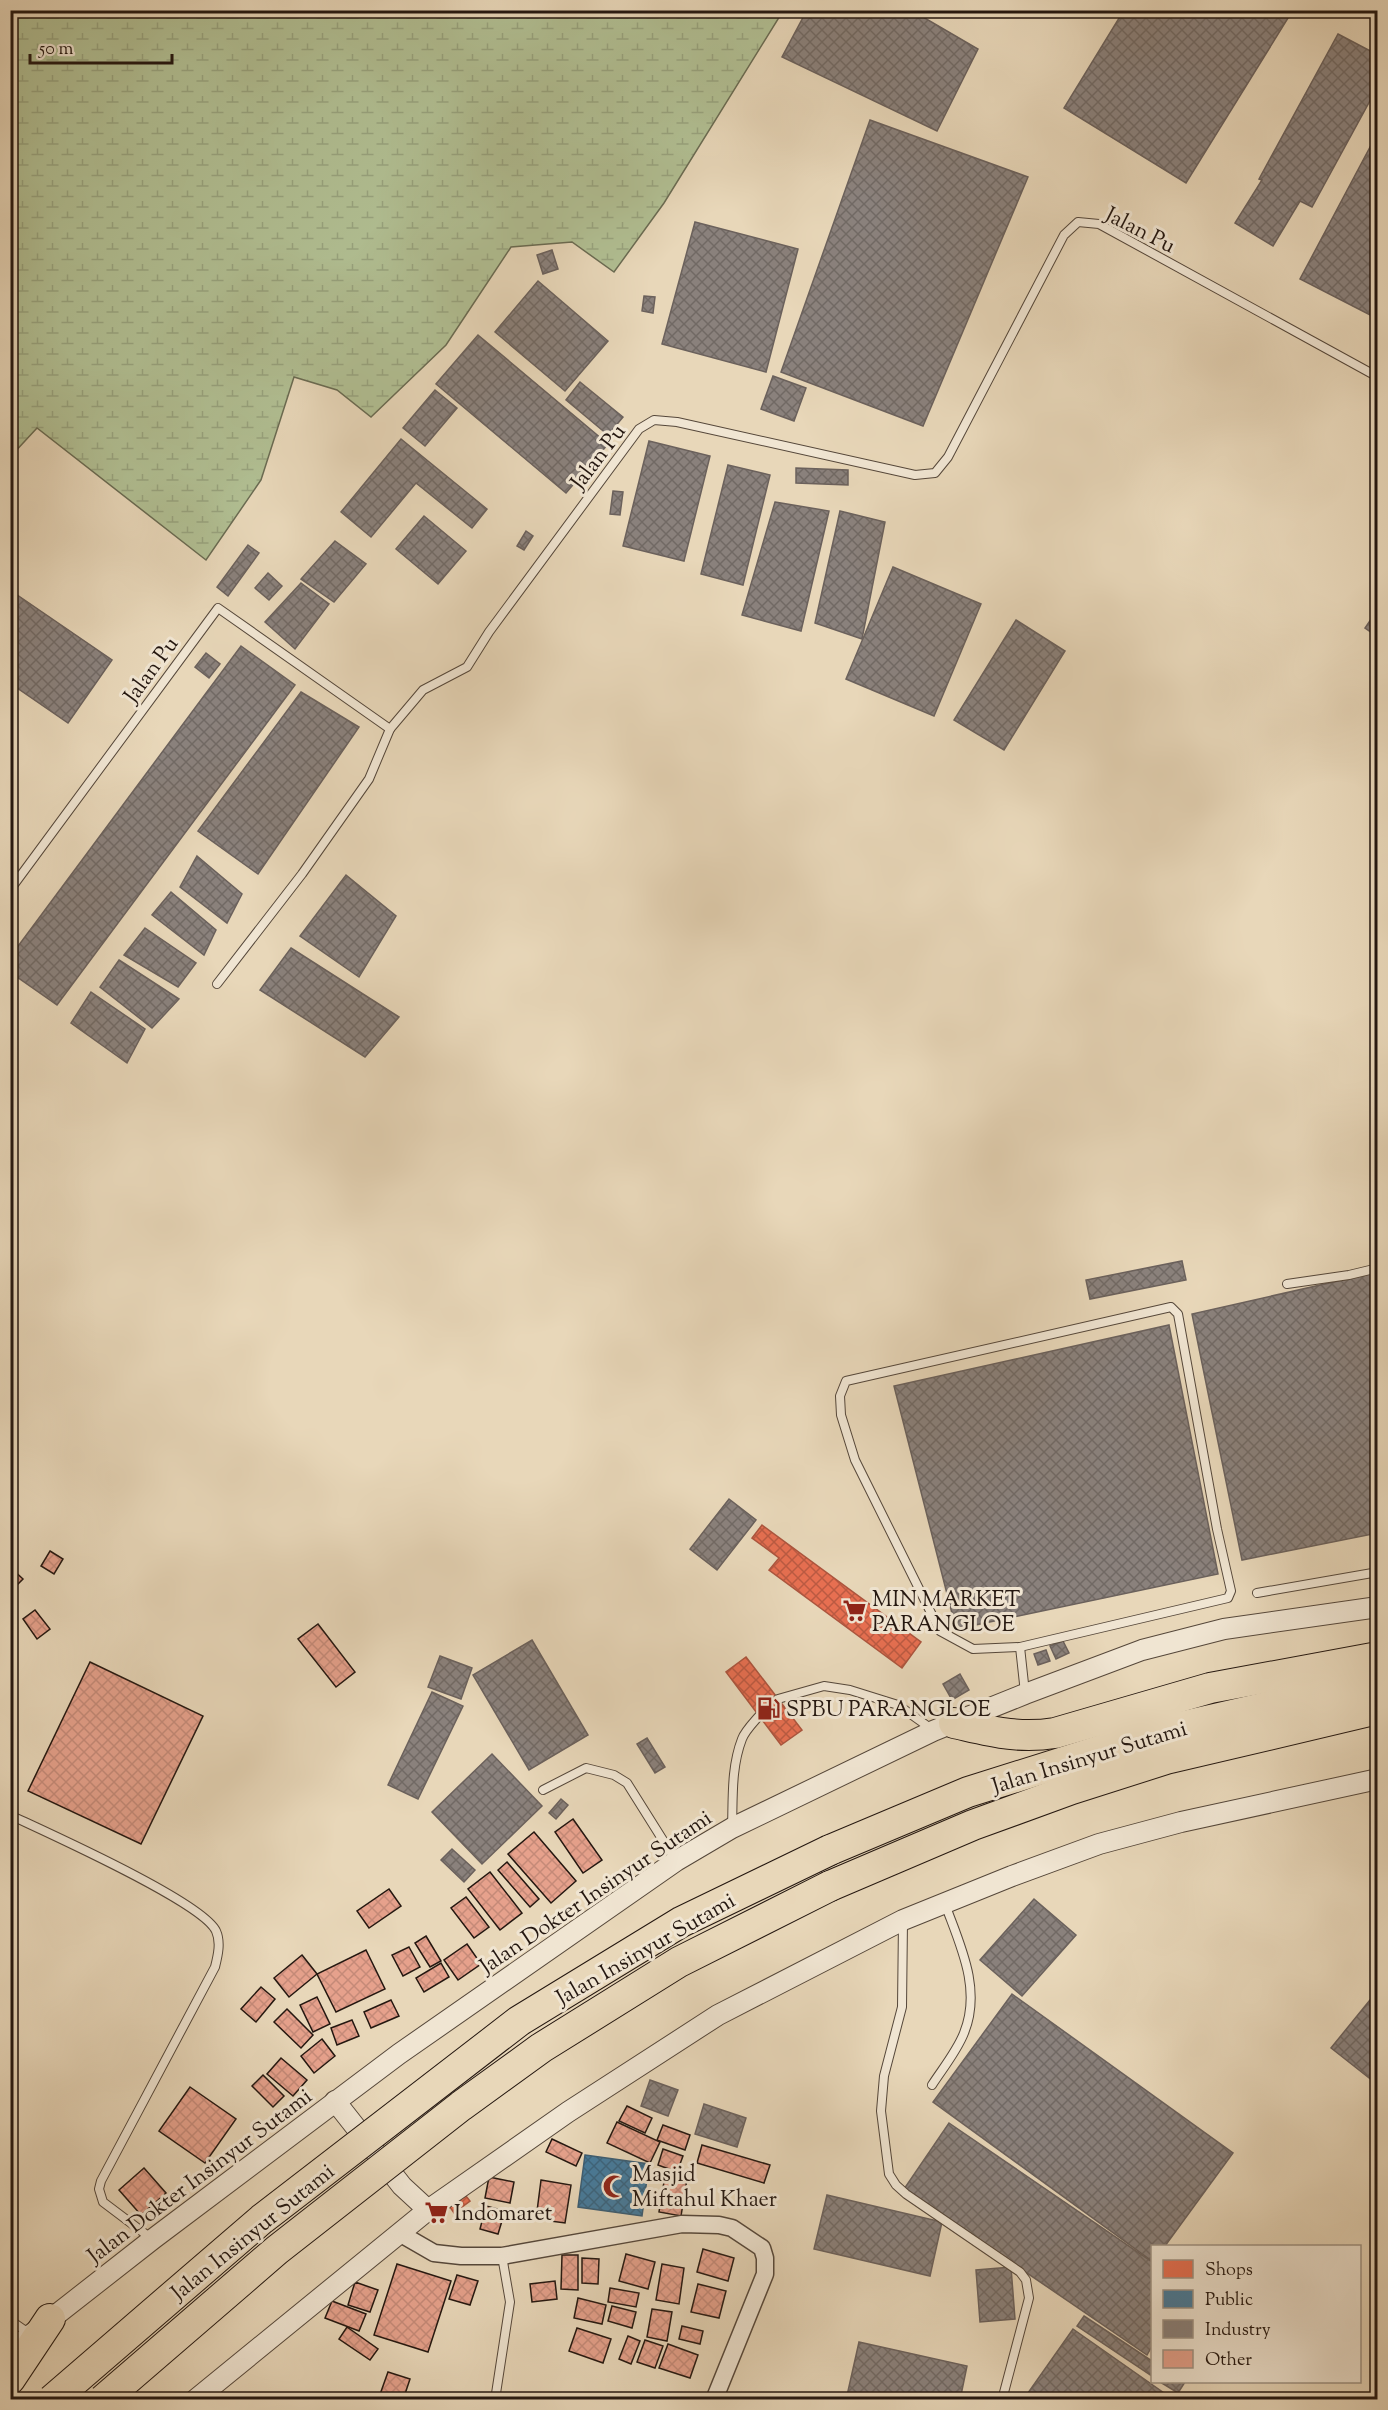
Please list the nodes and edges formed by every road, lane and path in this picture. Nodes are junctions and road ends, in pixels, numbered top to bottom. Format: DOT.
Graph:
graph roads {
  1 [pos="1377,377"];
  2 [pos="390,729"];
  3 [pos="10,890"];
  4 [pos="217,984"];
  5 [pos="1377,1268"];
  6 [pos="1287,1284"];
  7 [pos="1377,1572"];
  8 [pos="1257,1593"];
  9 [pos="1377,1607"];
  10 [pos="1020,1647"];
  11 [pos="1377,1657"];
  12 [pos="1377,1685"];
  13 [pos="1025,1694"];
  14 [pos="778,1699"];
  15 [pos="1377,1709"];
  16 [pos="759,1716"];
  17 [pos="944,1727"];
  18 [pos="1377,1779"];
  19 [pos="543,1790"];
  20 [pos="10,1815"];
  21 [pos="732,1828"];
  22 [pos="676,1861"];
  23 [pos="944,1904"];
  24 [pos="903,1920"];
  25 [pos="932,2085"];
  26 [pos="335,2101"];
  27 [pos="428,2210"];
  28 [pos="401,2234"];
  29 [pos="153,2239"];
  30 [pos="502,2256"];
  31 [pos="10,2320"];
  32 [pos="40,2326"];
  33 [pos="10,2351"];
  34 [pos="10,2379"];
  35 [pos="52,2400"];
  36 [pos="103,2400"];
  37 [pos="195,2400"];
  38 [pos="495,2400"];
  39 [pos="714,2400"];
  40 [pos="1002,2400"];
  1 -- 2 [label="lane, Jalan Pu"];
  2 -- 3 [label="lane, Jalan Pu"];
  2 -- 4 [label="lane"];
  5 -- 6 [label="lane"];
  7 -- 8 [label="lane"];
  9 -- 13 [label="street, Jalan Dokter Insinyur Sutami"];
  10 -- 10 [label="lane"];
  10 -- 13 [label="lane"];
  11 -- 17 [label="highway"];
  12 -- 35 [label="highway, Jalan Insinyur Sutami, bridge"];
  13 -- 17 [label="street, Jalan Dokter Insinyur Sutami"];
  14 -- 17 [label="lane"];
  15 -- 36 [label="highway, Jalan Insinyur Sutami, bridge"];
  16 -- 21 [label="lane"];
  17 -- 21 [label="street, Jalan Dokter Insinyur Sutami"];
  18 -- 23 [label="street"];
  19 -- 22 [label="lane"];
  20 -- 29 [label="lane"];
  21 -- 22 [label="street, Jalan Dokter Insinyur Sutami"];
  22 -- 26 [label="street, Jalan Dokter Insinyur Sutami"];
  23 -- 24 [label="street"];
  23 -- 25 [label="lane"];
  24 -- 27 [label="street"];
  24 -- 40 [label="lane"];
  26 -- 27 [label="street"];
  26 -- 29 [label="street, Jalan Dokter Insinyur Sutami"];
  27 -- 28 [label="street"];
  28 -- 30 [label="street"];
  28 -- 37 [label="street"];
  29 -- 32 [label="street, Jalan Dokter Insinyur Sutami"];
  30 -- 38 [label="lane"];
  30 -- 39 [label="street"];
  31 -- 32 [label="lane"];
  32 -- 33 [label="street, Jalan Dokter Insinyur Sutami"];
  32 -- 34 [label="highway"];
}
